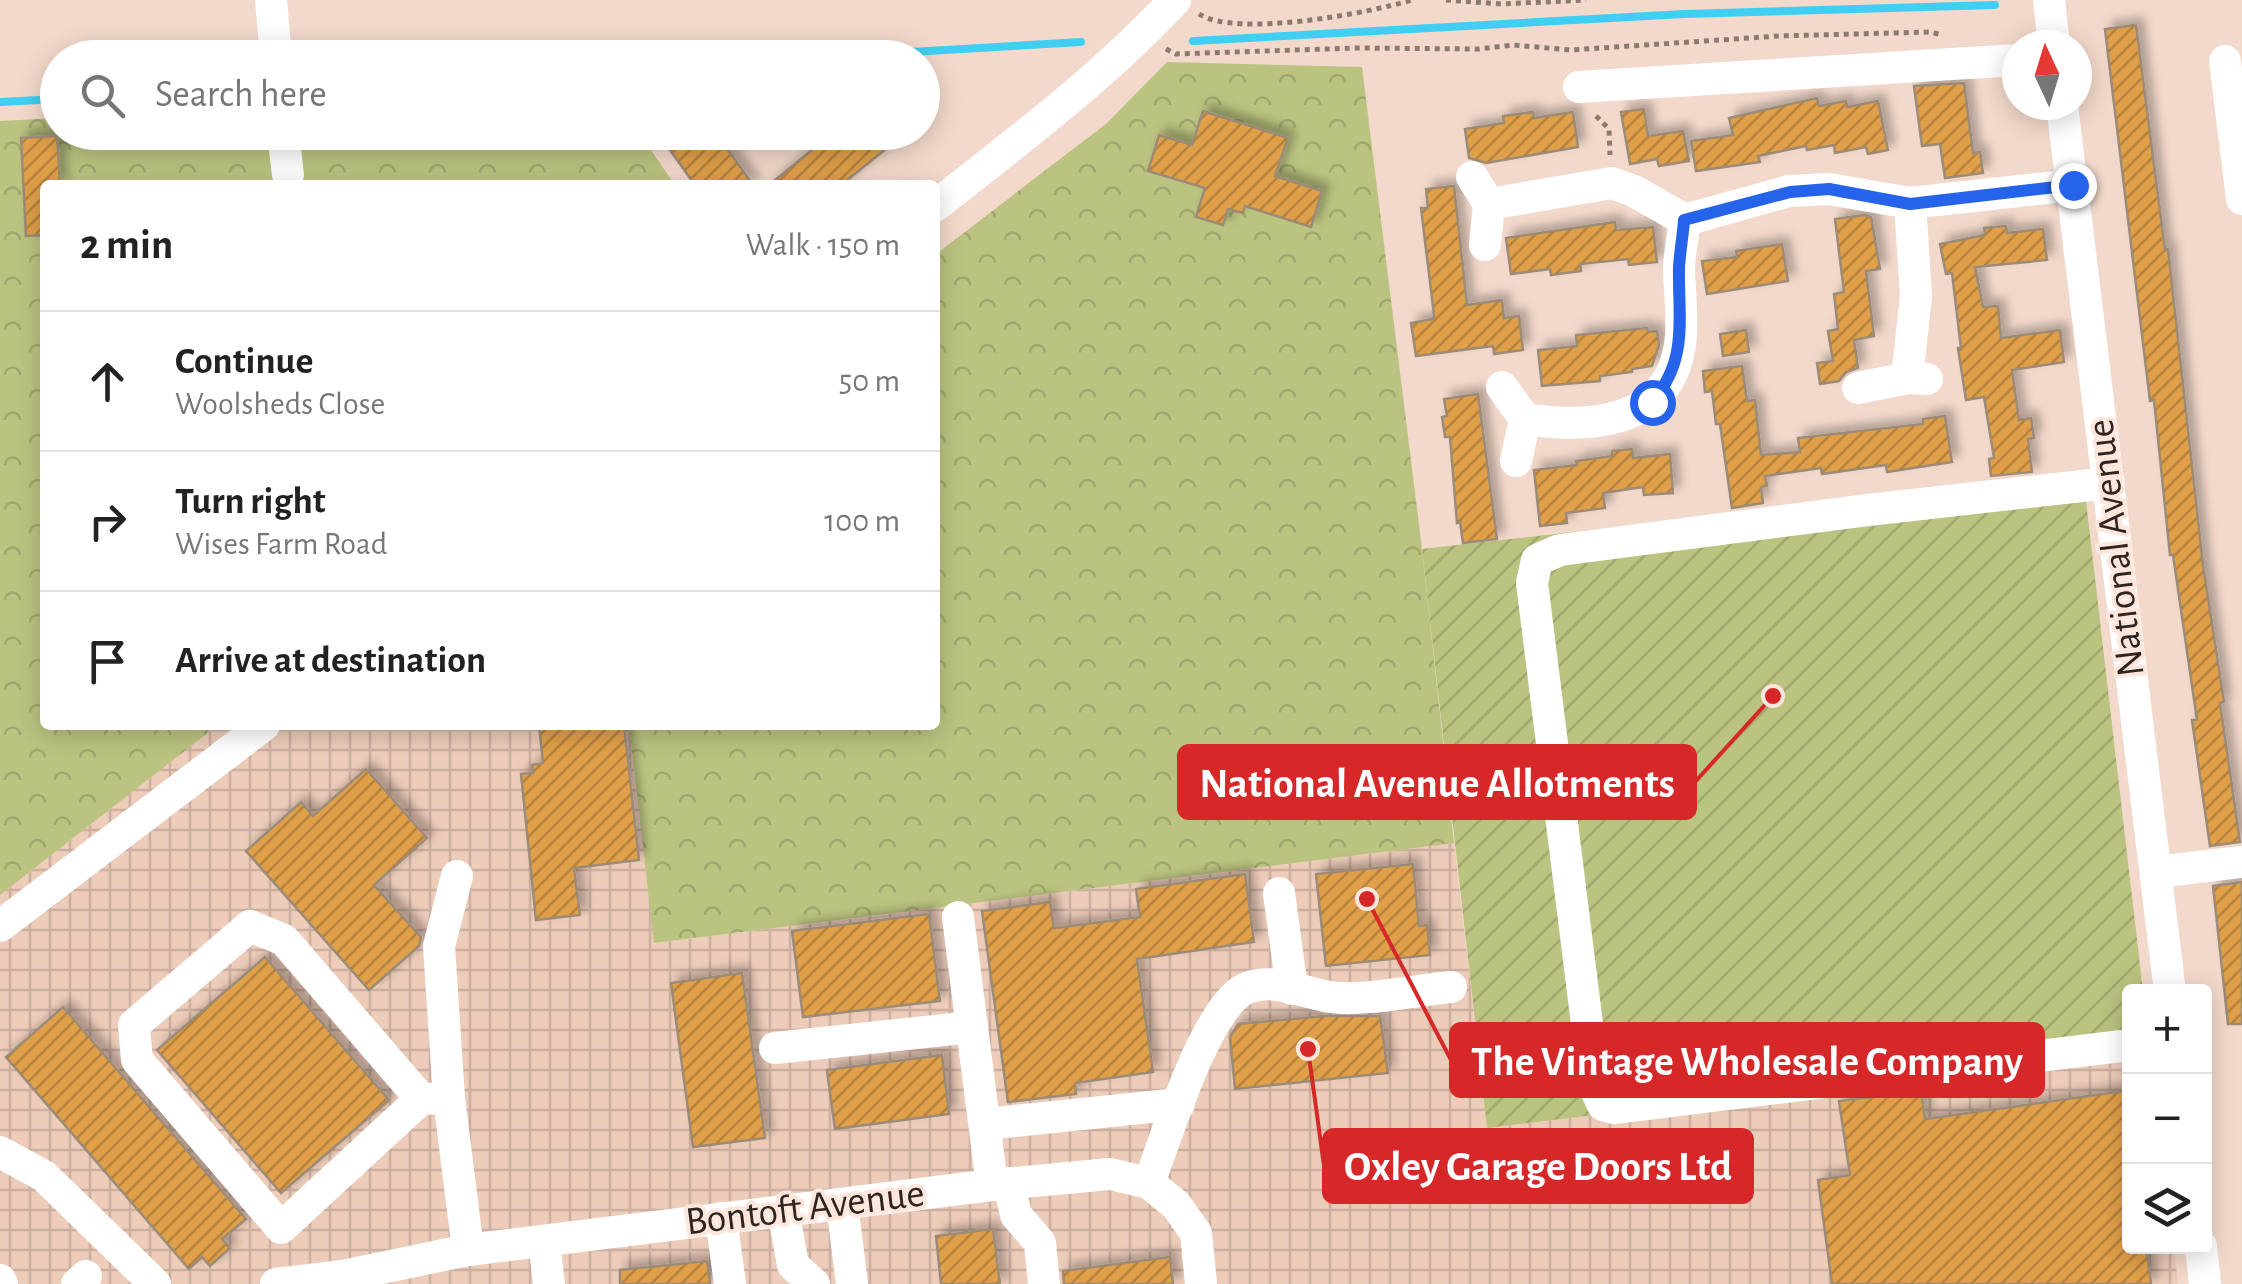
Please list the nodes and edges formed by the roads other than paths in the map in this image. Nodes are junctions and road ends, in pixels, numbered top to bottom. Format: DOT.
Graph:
graph roads {
  1 [pos="271,0"];
  2 [pos="2049,0"];
  3 [pos="1184,5"];
  4 [pos="2052,30"];
  5 [pos="274,40"];
  6 [pos="2002,61"];
  7 [pos="2225,61"];
  8 [pos="1578,87"];
  9 [pos="2064,120"];
  10 [pos="286,150"];
  11 [pos="288,175"];
  12 [pos="2073,185"];
  13 [pos="2242,198"];
  14 [pos="940,202"];
  15 [pos="1910,204"];
  16 [pos="1684,220"];
  17 [pos="1485,245"];
  18 [pos="1502,388"];
  19 [pos="1858,388"];
  20 [pos="1525,419"];
  21 [pos="1516,462"];
  22 [pos="2109,484"];
  23 [pos="257,730"];
  24 [pos="2242,862"];
  25 [pos="2156,872"];
  26 [pos="457,876"];
  27 [pos="1279,893"];
  28 [pos="958,918"];
  29 [pos="0,926"];
  30 [pos="2169,984"];
  31 [pos="1452,986"];
  32 [pos="1292,989"];
  33 [pos="972,1027"];
  34 [pos="2122,1046"];
  35 [pos="775,1048"];
  36 [pos="435,1098"];
  37 [pos="1179,1104"];
  38 [pos="985,1124"];
  39 [pos="0,1152"];
  40 [pos="1149,1183"];
  41 [pos="1001,1184"];
  42 [pos="842,1204"];
  43 [pos="783,1210"];
  44 [pos="722,1218"];
  45 [pos="544,1241"];
  46 [pos="468,1250"];
  47 [pos="2202,1254"];
  48 [pos="155,1284"];
  49 [pos="276,1284"];
  50 [pos="549,1284"];
  51 [pos="730,1284"];
  52 [pos="814,1284"];
  53 [pos="852,1284"];
  54 [pos="1044,1284"];
  55 [pos="1201,1284"];
  56 [pos="2205,1284"];
  1 -- 5 [label="street"];
  2 -- 4 [label="street"];
  3 -- 14 [label="street"];
  6 -- 8 [label="street"];
  7 -- 13 [label="street"];
  9 -- 12 [label="street, National Avenue"];
  10 -- 11 [label="street"];
  12 -- 15 [label="street"];
  12 -- 22 [label="street, National Avenue"];
  15 -- 16 [label="street"];
  15 -- 19 [label="street"];
  16 -- 17 [label="street"];
  16 -- 20 [label="street"];
  18 -- 20 [label="street"];
  20 -- 21 [label="street"];
  22 -- 25 [label="street, National Avenue"];
  22 -- 34 [label="street"];
  23 -- 29 [label="street"];
  24 -- 25 [label="street"];
  25 -- 30 [label="street, National Avenue"];
  26 -- 36 [label="street"];
  27 -- 32 [label="street"];
  28 -- 33 [label="street"];
  31 -- 32 [label="street"];
  32 -- 37 [label="street"];
  33 -- 35 [label="street"];
  33 -- 38 [label="street"];
  36 -- 36 [label="street"];
  36 -- 46 [label="street"];
  37 -- 38 [label="street"];
  37 -- 40 [label="street"];
  38 -- 41 [label="street"];
  39 -- 48 [label="street"];
  40 -- 41 [label="street, Bontoft Avenue"];
  40 -- 55 [label="street"];
  41 -- 42 [label="street, Bontoft Avenue"];
  41 -- 54 [label="street"];
  42 -- 43 [label="street, Bontoft Avenue"];
  42 -- 53 [label="street"];
  43 -- 44 [label="street, Bontoft Avenue"];
  43 -- 52 [label="street"];
  44 -- 45 [label="street, Bontoft Avenue"];
  44 -- 51 [label="street"];
  45 -- 46 [label="street, Bontoft Avenue"];
  45 -- 50 [label="street"];
  46 -- 49 [label="street, Bontoft Avenue"];
  47 -- 56 [label="street"];
}
